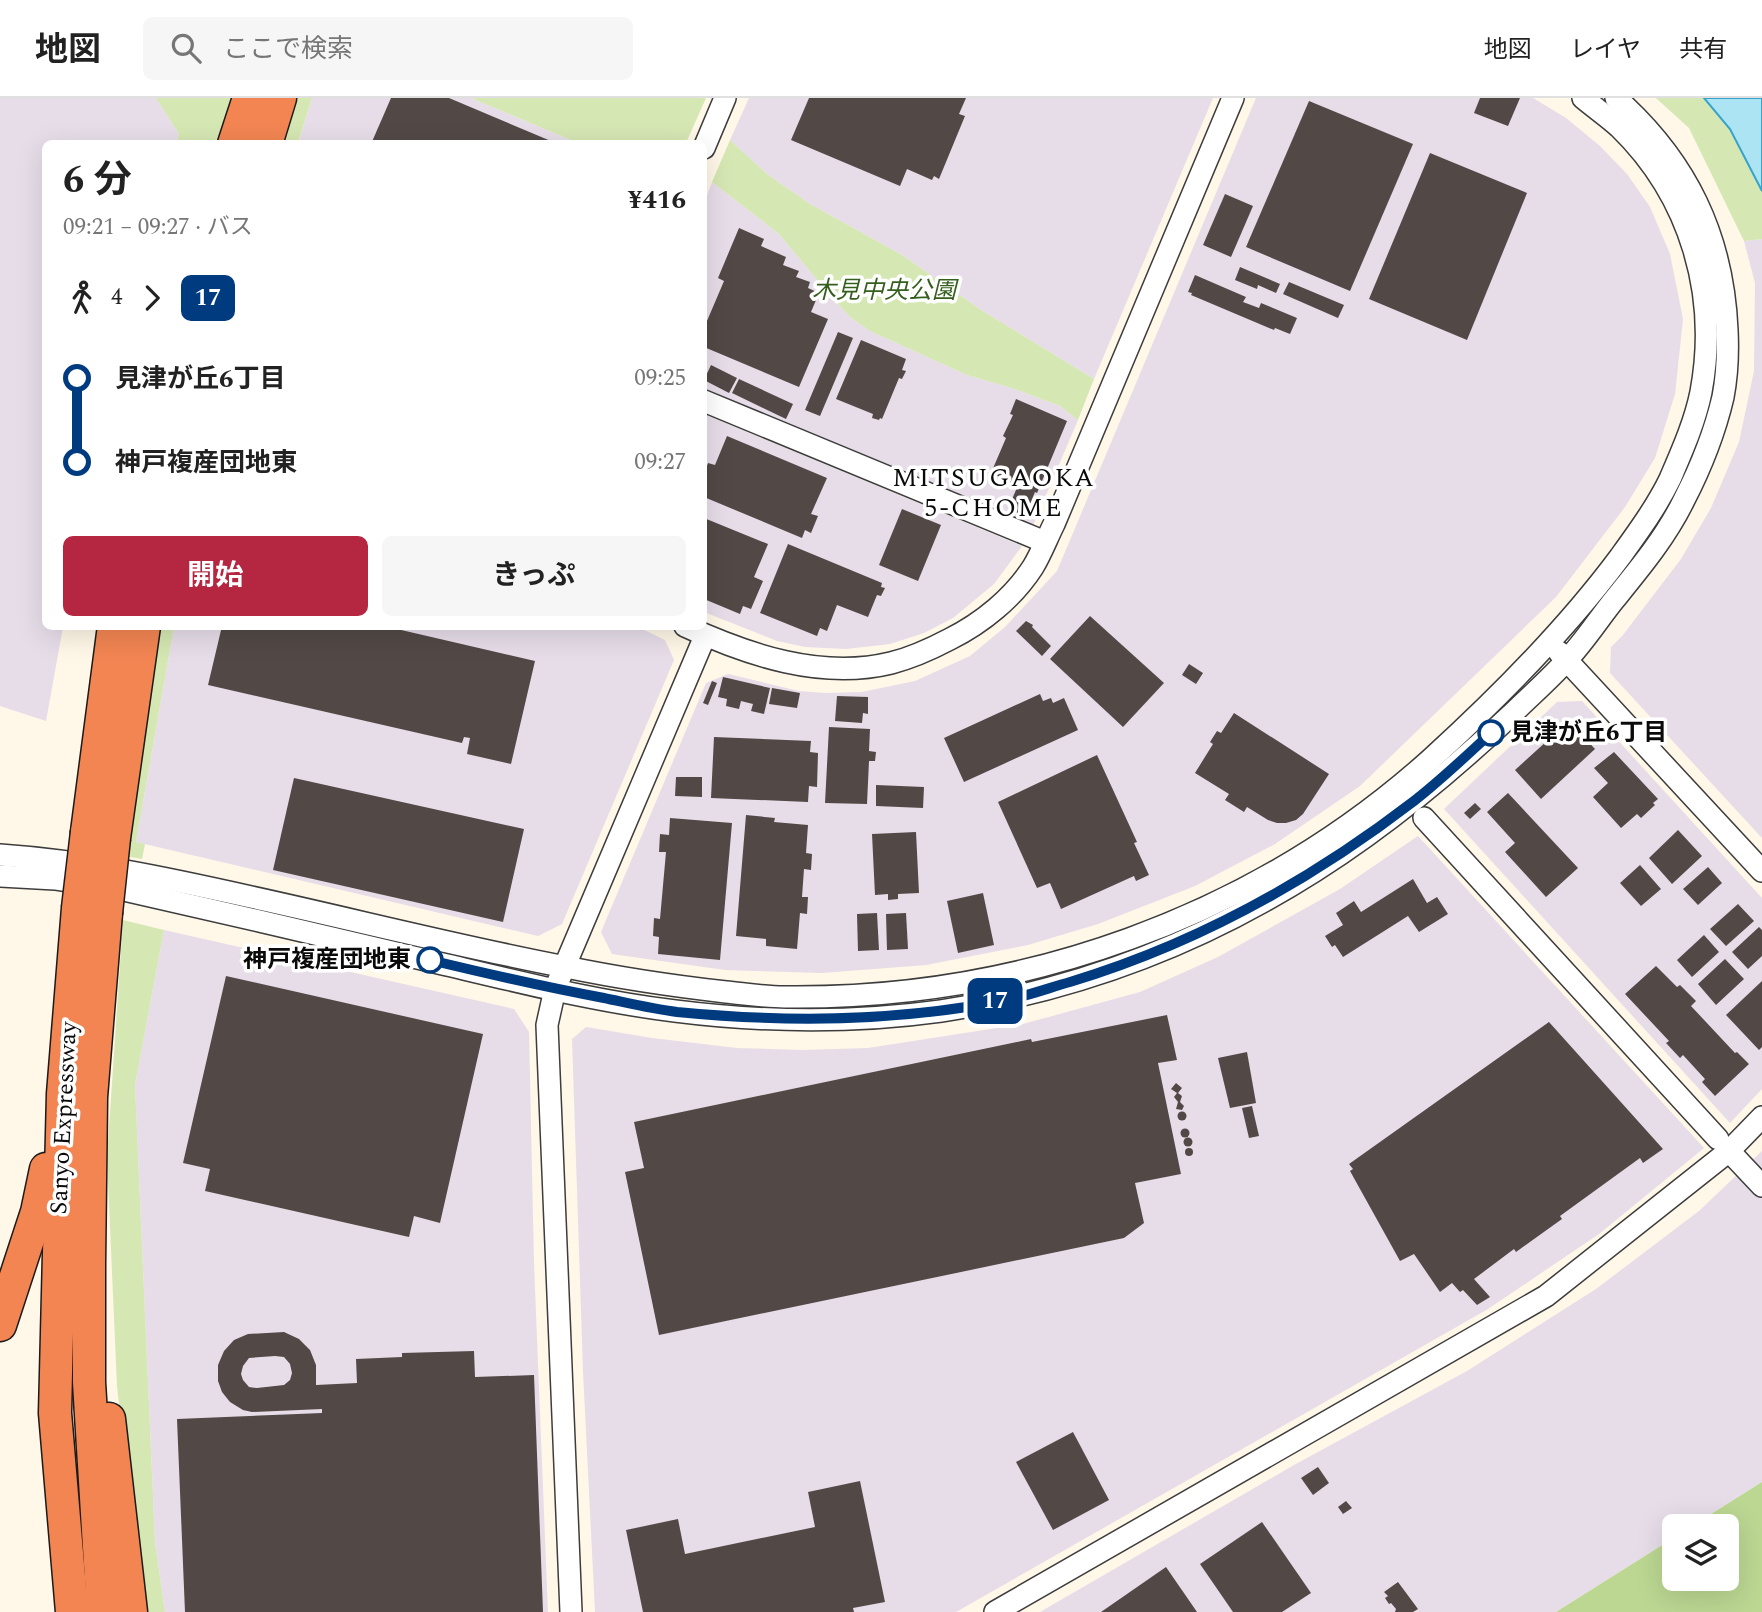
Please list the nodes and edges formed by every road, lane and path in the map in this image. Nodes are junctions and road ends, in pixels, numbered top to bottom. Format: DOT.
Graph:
graph roads {
  1 [pos="249,98"];
  2 [pos="280,98"];
  3 [pos="725,98"];
  4 [pos="1233,98"];
  5 [pos="1583,98"];
  6 [pos="1616,98"];
  7 [pos="235,140"];
  8 [pos="266,140"];
  9 [pos="707,141"];
  10 [pos="707,402"];
  11 [pos="1045,542"];
  12 [pos="114,630"];
  13 [pos="143,630"];
  14 [pos="693,630"];
  15 [pos="705,636"];
  16 [pos="1549,641"];
  17 [pos="1567,660"];
  18 [pos="1424,818"];
  19 [pos="101,835"];
  20 [pos="0,855"];
  21 [pos="1762,871"];
  22 [pos="0,876"];
  23 [pos="92,911"];
  24 [pos="565,967"];
  25 [pos="555,989"];
  26 [pos="63,1094"];
  27 [pos="1762,1117"];
  28 [pos="1724,1145"];
  29 [pos="1762,1186"];
  30 [pos="89,1265"];
  31 [pos="0,1325"];
  32 [pos="72,1612"];
  33 [pos="103,1612"];
  34 [pos="131,1612"];
  35 [pos="571,1612"];
  36 [pos="995,1612"];
  1 -- 7 [label="highway"];
  2 -- 8 [label="highway"];
  3 -- 9 [label="street"];
  4 -- 11 [label="street"];
  5 -- 16 [label="street"];
  6 -- 17 [label="street"];
  10 -- 11 [label="street"];
  11 -- 15 [label="street"];
  12 -- 19 [label="highway, Sanyo Expressway"];
  13 -- 19 [label="highway, Sanyo Expressway"];
  14 -- 15 [label="street"];
  15 -- 24 [label="street"];
  16 -- 17 [label="street"];
  16 -- 24 [label="street"];
  17 -- 21 [label="street"];
  17 -- 25 [label="street"];
  18 -- 28 [label="street"];
  19 -- 23 [label="highway, Sanyo Expressway, bridge"];
  20 -- 24 [label="street"];
  22 -- 25 [label="street"];
  23 -- 26 [label="highway, Sanyo Expressway"];
  23 -- 30 [label="highway, Sanyo Expressway"];
  24 -- 25 [label="street"];
  25 -- 35 [label="street"];
  26 -- 31 [label="highway"];
  26 -- 32 [label="highway, Sanyo Expressway"];
  27 -- 28 [label="street"];
  28 -- 29 [label="street"];
  28 -- 36 [label="street"];
  30 -- 33 [label="highway, Sanyo Expressway"];
  30 -- 34 [label="highway"];
}
